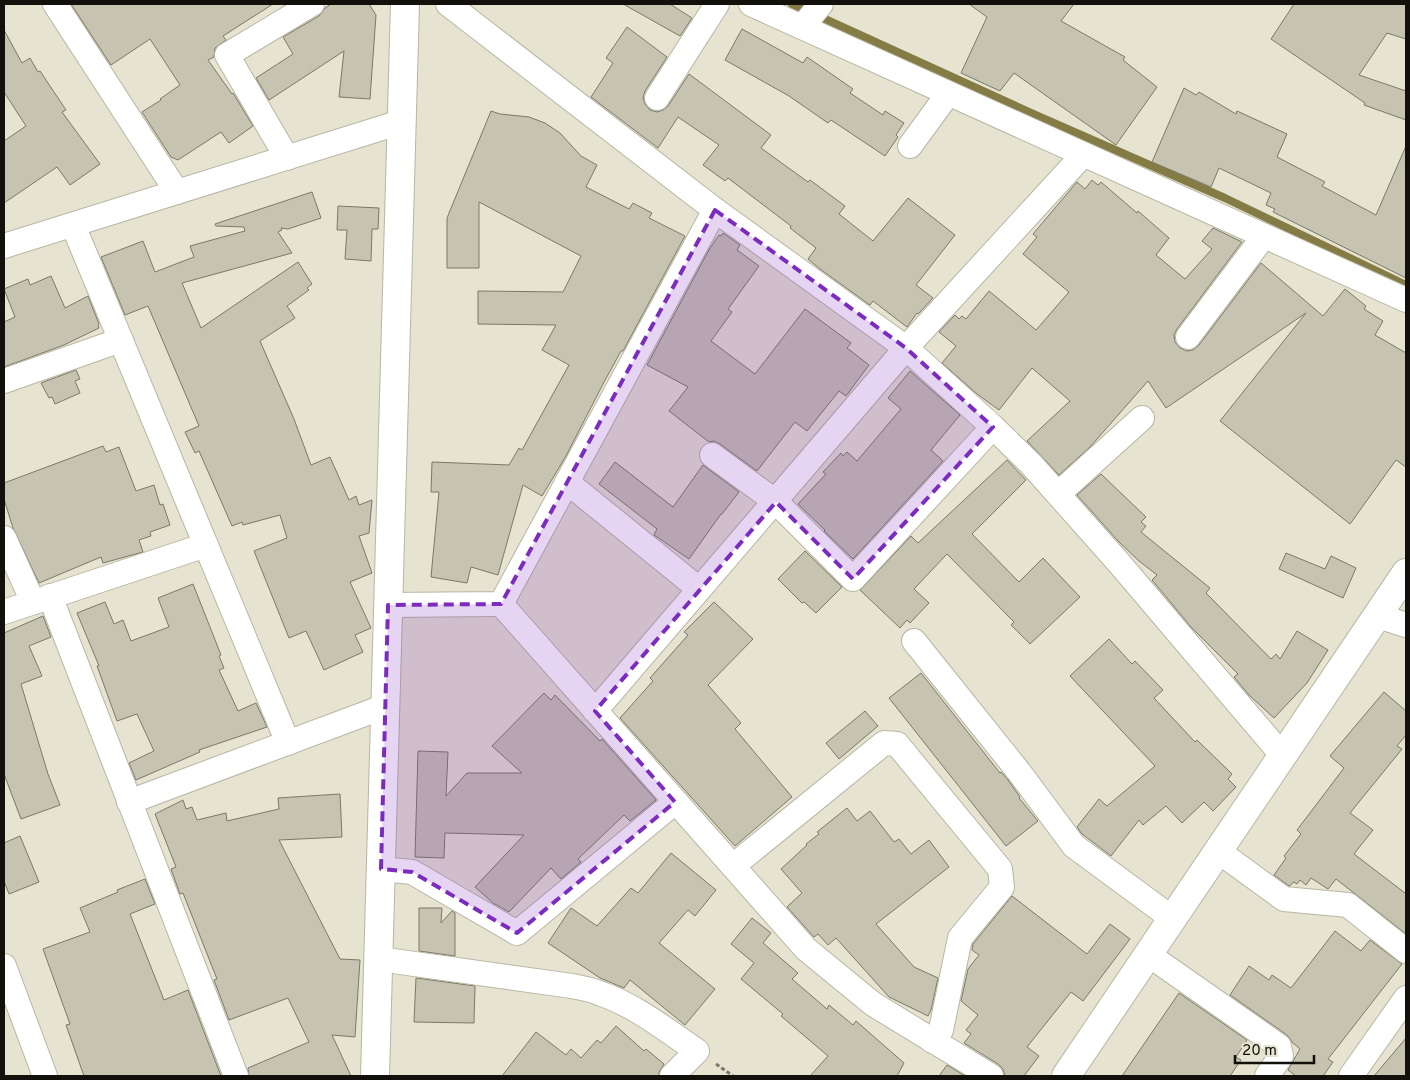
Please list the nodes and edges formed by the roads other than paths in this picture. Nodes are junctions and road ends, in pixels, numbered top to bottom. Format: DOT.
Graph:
graph roads {
  1 [pos="55,4"];
  2 [pos="312,4"];
  3 [pos="405,4"];
  4 [pos="448,4"];
  5 [pos="716,4"];
  6 [pos="751,4"];
  7 [pos="821,4"];
  8 [pos="802,27"];
  9 [pos="948,94"];
  10 [pos="657,98"];
  11 [pos="402,122"];
  12 [pos="910,146"];
  13 [pos="1083,155"];
  14 [pos="287,158"];
  15 [pos="177,192"];
  16 [pos="715,210"];
  17 [pos="73,225"];
  18 [pos="1264,236"];
  19 [pos="4,246"];
  20 [pos="1406,300"];
  21 [pos="1188,337"];
  22 [pos="120,340"];
  23 [pos="906,348"];
  24 [pos="4,381"];
  25 [pos="1142,418"];
  26 [pos="993,427"];
  27 [pos="712,455"];
  28 [pos="567,482"];
  29 [pos="1058,494"];
  30 [pos="776,502"];
  31 [pos="4,538"];
  32 [pos="206,545"];
  33 [pos="1406,573"];
  34 [pos="699,589"];
  35 [pos="41,599"];
  36 [pos="501,604"];
  37 [pos="388,605"];
  38 [pos="4,612"];
  39 [pos="1378,616"];
  40 [pos="1406,625"];
  41 [pos="914,641"];
  42 [pos="386,706"];
  43 [pos="595,711"];
  44 [pos="288,743"];
  45 [pos="1282,755"];
  46 [pos="129,802"];
  47 [pos="675,802"];
  48 [pos="1218,851"];
  49 [pos="733,866"];
  50 [pos="381,869"];
  51 [pos="1173,919"];
  52 [pos="1406,951"];
  53 [pos="1148,955"];
  54 [pos="379,959"];
  55 [pos="4,966"];
  56 [pos="1406,998"];
  57 [pos="932,1041"];
  58 [pos="45,1076"];
  59 [pos="236,1076"];
  60 [pos="375,1076"];
  61 [pos="672,1076"];
  62 [pos="991,1076"];
  63 [pos="1066,1076"];
  64 [pos="1267,1076"];
  65 [pos="1351,1076"];
  1 -- 15 [label="street"];
  2 -- 14 [label="street"];
  3 -- 11 [label="street"];
  4 -- 16 [label="street"];
  5 -- 10 [label="street"];
  6 -- 8 [label="street"];
  7 -- 8 [label="street"];
  8 -- 9 [label="street"];
  9 -- 12 [label="street"];
  9 -- 13 [label="street"];
  11 -- 14 [label="street"];
  11 -- 37 [label="street"];
  13 -- 18 [label="street"];
  13 -- 23 [label="street"];
  14 -- 15 [label="street"];
  15 -- 17 [label="street"];
  16 -- 23 [label="street"];
  16 -- 28 [label="street"];
  17 -- 19 [label="street"];
  17 -- 22 [label="street"];
  18 -- 20 [label="street"];
  18 -- 21 [label="street"];
  22 -- 24 [label="street"];
  22 -- 32 [label="street"];
  23 -- 26 [label="street"];
  23 -- 30 [label="street"];
  25 -- 29 [label="street"];
  26 -- 29 [label="street"];
  26 -- 30 [label="street"];
  27 -- 30 [label="street"];
  28 -- 34 [label="street"];
  28 -- 36 [label="street"];
  29 -- 45 [label="street"];
  30 -- 34 [label="street"];
  31 -- 35 [label="street"];
  32 -- 35 [label="street"];
  32 -- 44 [label="street"];
  33 -- 39 [label="street"];
  34 -- 43 [label="street"];
  35 -- 38 [label="street"];
  35 -- 46 [label="street"];
  36 -- 37 [label="street"];
  36 -- 43 [label="street"];
  37 -- 42 [label="street"];
  39 -- 40 [label="street"];
  39 -- 45 [label="street"];
  41 -- 51 [label="street"];
  42 -- 44 [label="street"];
  42 -- 50 [label="street"];
  43 -- 47 [label="street"];
  44 -- 46 [label="street"];
  45 -- 48 [label="street"];
  46 -- 59 [label="street"];
  47 -- 49 [label="street"];
  47 -- 50 [label="street"];
  48 -- 51 [label="street"];
  48 -- 52 [label="street"];
  49 -- 57 [label="street"];
  49 -- 57 [label="street"];
  50 -- 54 [label="street"];
  51 -- 53 [label="street"];
  53 -- 63 [label="street"];
  53 -- 64 [label="street"];
  54 -- 60 [label="street"];
  54 -- 61 [label="street"];
  55 -- 58 [label="street"];
  56 -- 65 [label="street"];
  57 -- 62 [label="street"];
}
